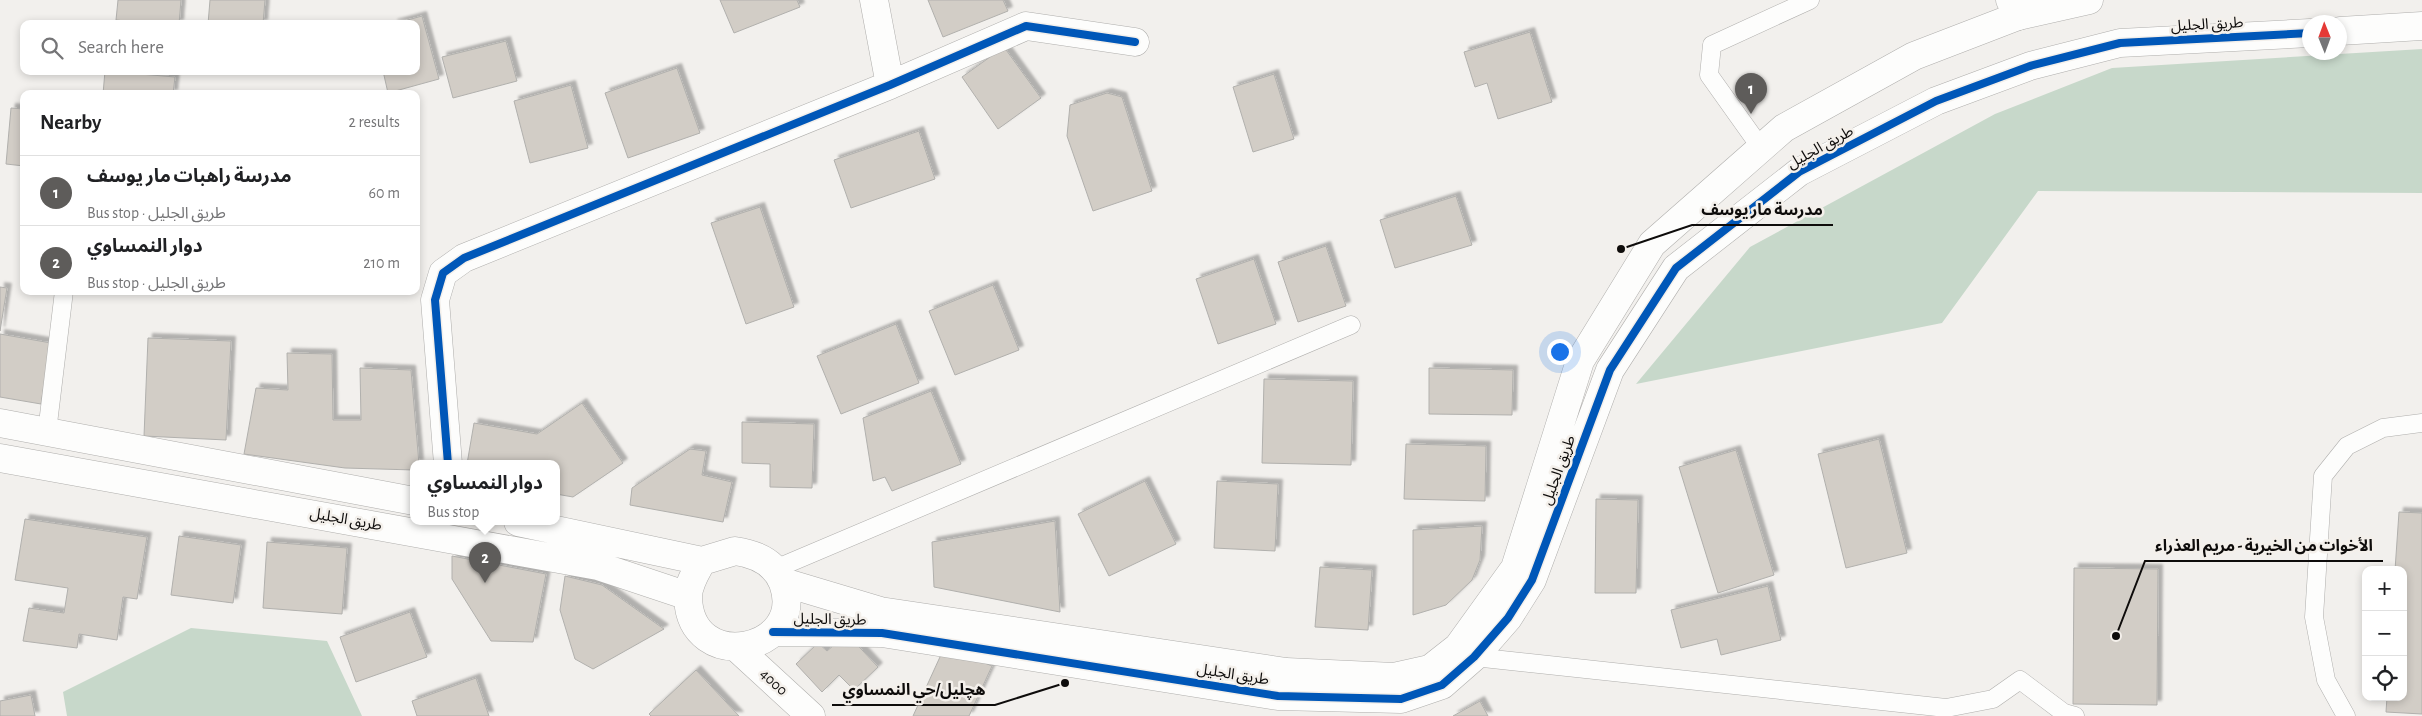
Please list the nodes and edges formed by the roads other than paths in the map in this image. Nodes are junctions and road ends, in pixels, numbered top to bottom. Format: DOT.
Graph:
graph roads {
  1 [pos="874,0"];
  2 [pos="1810,0"];
  3 [pos="2089,0"];
  4 [pos="2014,8"];
  5 [pos="2422,26"];
  6 [pos="2347,31"];
  7 [pos="2302,33"];
  8 [pos="1135,42"];
  9 [pos="890,86"];
  10 [pos="1760,148"];
  11 [pos="64,295"];
  12 [pos="1350,325"];
  13 [pos="0,423"];
  14 [pos="2422,423"];
  15 [pos="47,432"];
  16 [pos="0,458"];
  17 [pos="448,460"];
  18 [pos="410,500"];
  19 [pos="532,525"];
  20 [pos="702,561"];
  21 [pos="779,575"];
  22 [pos="688,596"];
  23 [pos="773,632"];
  24 [pos="737,648"];
  25 [pos="1474,658"];
  26 [pos="811,716"];
  27 [pos="2075,716"];
  28 [pos="2346,716"];
  1 -- 9 [label="street"];
  2 -- 10 [label="lane"];
  3 -- 4 [label="street, طريق الجليل"];
  4 -- 10 [label="street, طريق الجليل"];
  5 -- 6 [label="street"];
  7 -- 25 [label="street, طريق الجليل"];
  8 -- 9 [label="street"];
  9 -- 17 [label="street"];
  10 -- 21 [label="street, طريق الجليل"];
  11 -- 15 [label="lane"];
  12 -- 21 [label="lane"];
  13 -- 15 [label="street, طريق الجليل"];
  14 -- 28 [label="lane"];
  15 -- 18 [label="street, طريق الجليل"];
  16 -- 22 [label="street, طريق الجليل"];
  19 -- 20 [label="street"];
  20 -- 21 [label="street"];
  20 -- 22 [label="street"];
  21 -- 23 [label="street"];
  22 -- 24 [label="street"];
  23 -- 24 [label="street"];
  23 -- 25 [label="street, طريق الجليل"];
  24 -- 26 [label="street, 4000"];
  25 -- 27 [label="lane"];
}
